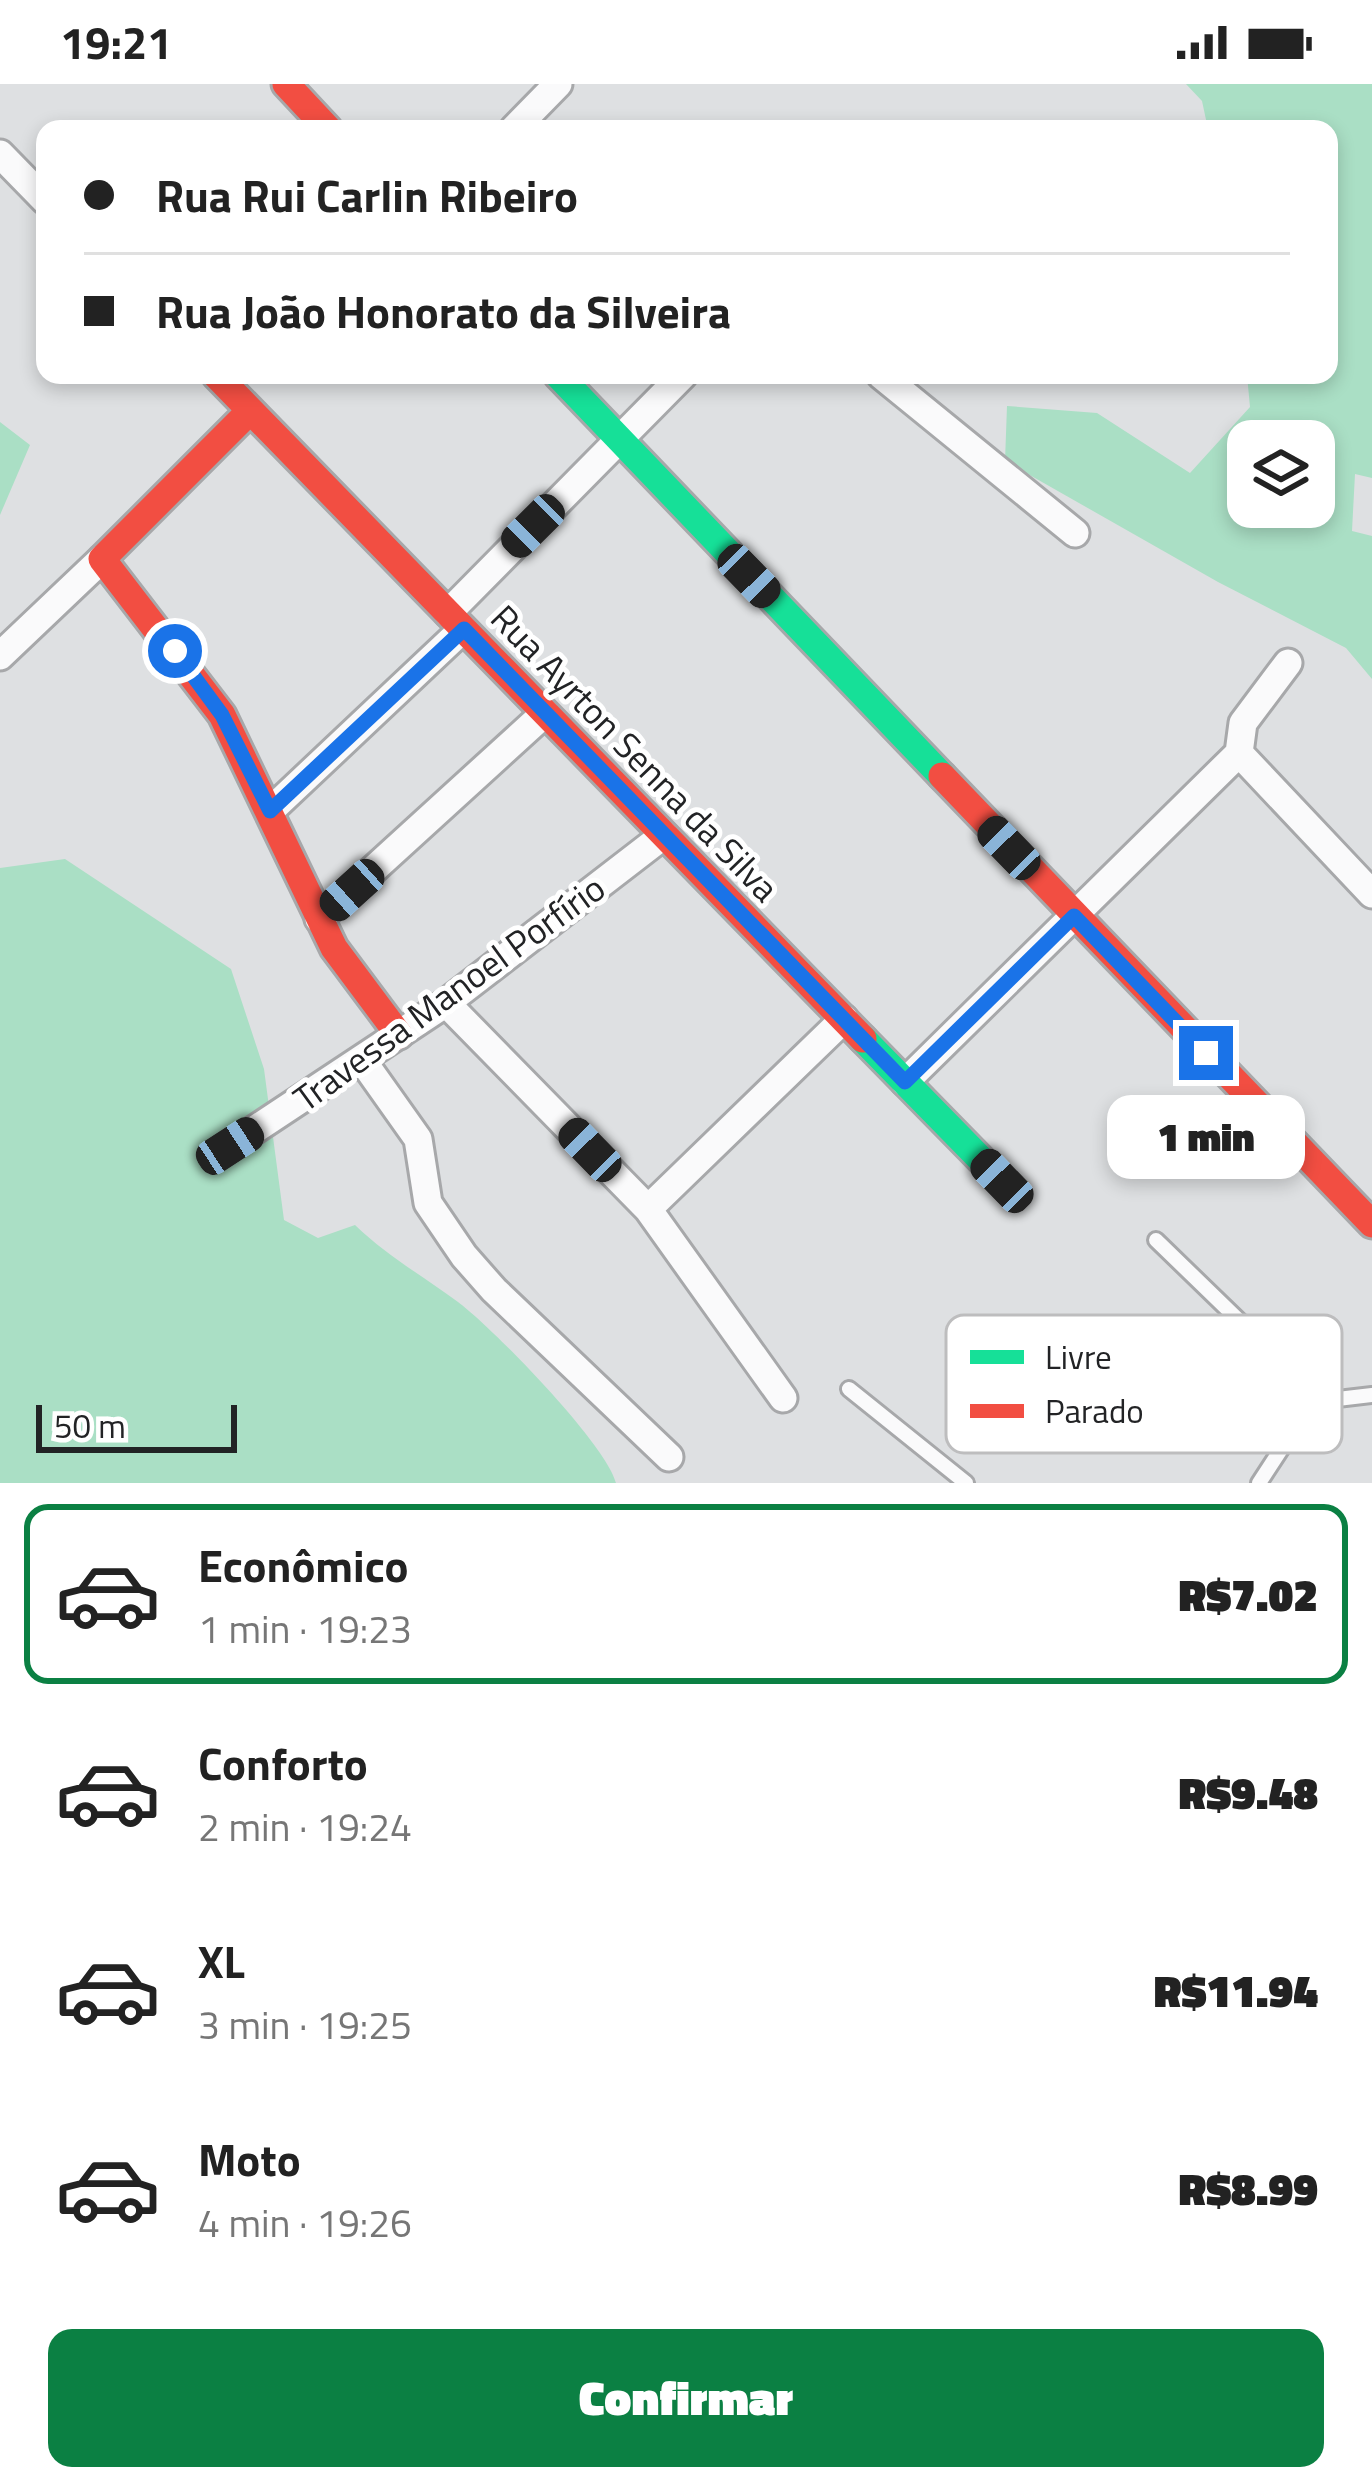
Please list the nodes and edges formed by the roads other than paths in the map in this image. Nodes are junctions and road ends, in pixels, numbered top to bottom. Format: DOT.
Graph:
graph roads {
  1 [pos="286,84"];
  2 [pos="558,84"];
  3 [pos="320,120"];
  4 [pos="523,120"];
  5 [pos="0,154"];
  6 [pos="36,191"];
  7 [pos="225,384"];
  8 [pos="566,384"];
  9 [pos="674,384"];
  10 [pos="892,384"];
  11 [pos="250,410"];
  12 [pos="619,440"];
  13 [pos="1075,532"];
  14 [pos="102,559"];
  15 [pos="456,621"];
  16 [pos="6,640"];
  17 [pos="1288,663"];
  18 [pos="545,712"];
  19 [pos="1239,753"];
  20 [pos="270,811"];
  21 [pos="664,835"];
  22 [pos="1372,894"];
  23 [pos="1074,916"];
  24 [pos="319,919"];
  25 [pos="446,1003"];
  26 [pos="844,1019"];
  27 [pos="399,1035"];
  28 [pos="362,1060"];
  29 [pos="905,1082"];
  30 [pos="230,1146"];
  31 [pos="1002,1181"];
  32 [pos="648,1209"];
  33 [pos="1372,1224"];
  34 [pos="1156,1240"];
  35 [pos="1233,1315"];
  36 [pos="849,1389"];
  37 [pos="1372,1395"];
  38 [pos="783,1398"];
  39 [pos="1342,1398"];
  40 [pos="1279,1453"];
  41 [pos="669,1457"];
  42 [pos="966,1483"];
  43 [pos="1259,1483"];
  1 -- 3 [label="street"];
  2 -- 4 [label="street"];
  5 -- 6 [label="street"];
  7 -- 11 [label="street, Rua Ayrton Senna da Silva"];
  8 -- 12 [label="street"];
  9 -- 12 [label="street"];
  10 -- 13 [label="street"];
  11 -- 14 [label="street"];
  11 -- 15 [label="street, Rua Ayrton Senna da Silva"];
  12 -- 15 [label="street"];
  12 -- 23 [label="street"];
  14 -- 16 [label="street"];
  14 -- 20 [label="street"];
  15 -- 18 [label="street, Rua Ayrton Senna da Silva"];
  15 -- 20 [label="street"];
  17 -- 19 [label="street"];
  18 -- 21 [label="street, Rua Ayrton Senna da Silva"];
  18 -- 24 [label="street"];
  19 -- 22 [label="street"];
  19 -- 23 [label="street"];
  20 -- 24 [label="street"];
  21 -- 25 [label="street, Travessa Manoel Porfírio"];
  21 -- 26 [label="street, Rua Ayrton Senna da Silva"];
  23 -- 29 [label="street"];
  23 -- 33 [label="street"];
  24 -- 27 [label="street"];
  25 -- 27 [label="street, Travessa Manoel Porfírio"];
  25 -- 32 [label="street"];
  26 -- 29 [label="street, Rua Ayrton Senna da Silva"];
  26 -- 32 [label="street"];
  27 -- 28 [label="street, Travessa Manoel Porfírio"];
  28 -- 30 [label="street, Travessa Manoel Porfírio"];
  28 -- 41 [label="street"];
  29 -- 31 [label="street, Rua Ayrton Senna da Silva"];
  32 -- 38 [label="street"];
  34 -- 35 [label="lane"];
  36 -- 42 [label="lane"];
  37 -- 39 [label="lane"];
  40 -- 43 [label="lane"];
}
